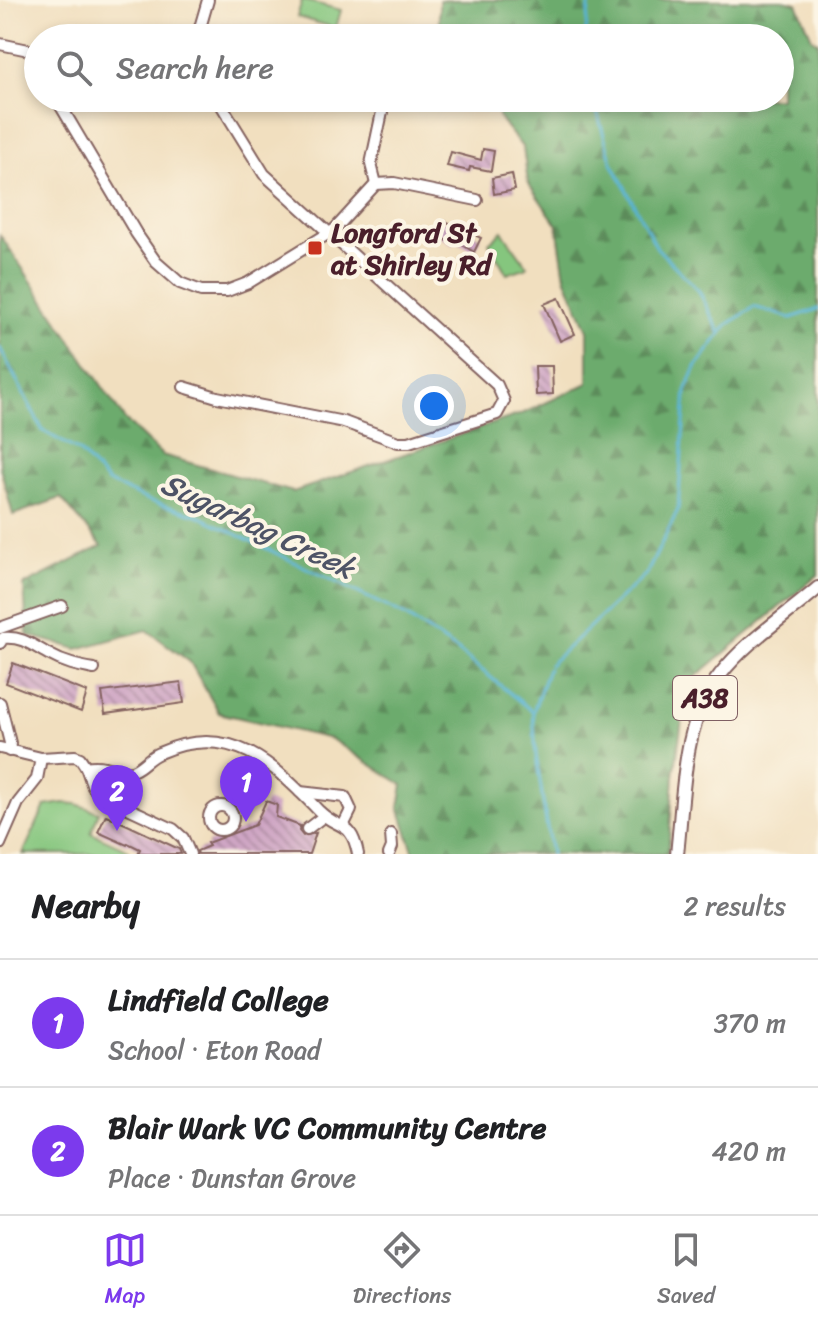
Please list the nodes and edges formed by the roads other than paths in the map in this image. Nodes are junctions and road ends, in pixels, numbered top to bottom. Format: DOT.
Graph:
graph roads {
  1 [pos="208,0"];
  2 [pos="201,24"];
  3 [pos="0,44"];
  4 [pos="24,49"];
  5 [pos="64,112"];
  6 [pos="226,112"];
  7 [pos="382,112"];
  8 [pos="376,184"];
  9 [pos="477,200"];
  10 [pos="329,232"];
  11 [pos="184,387"];
  12 [pos="818,588"];
  13 [pos="62,606"];
  14 [pos="0,628"];
  15 [pos="0,643"];
  16 [pos="94,669"];
  17 [pos="0,703"];
  18 [pos="4,749"];
  19 [pos="41,758"];
  20 [pos="86,767"];
  21 [pos="300,792"];
  22 [pos="324,816"];
  23 [pos="343,826"];
  24 [pos="307,829"];
  25 [pos="391,834"];
  26 [pos="0,844"];
  27 [pos="190,854"];
  28 [pos="358,854"];
  29 [pos="389,854"];
  30 [pos="677,854"];
  1 -- 2 [label="street"];
  3 -- 4 [label="street"];
  5 -- 10 [label="street"];
  6 -- 10 [label="street"];
  7 -- 8 [label="street"];
  8 -- 9 [label="street"];
  8 -- 10 [label="street"];
  10 -- 11 [label="street"];
  12 -- 30 [label="main road, A38"];
  13 -- 14 [label="street"];
  15 -- 16 [label="street"];
  17 -- 18 [label="street"];
  18 -- 19 [label="street"];
  19 -- 20 [label="street"];
  19 -- 26 [label="street"];
  20 -- 21 [label="street"];
  20 -- 27 [label="street"];
  21 -- 22 [label="street"];
  21 -- 23 [label="street"];
  22 -- 23 [label="street"];
  22 -- 24 [label="street"];
  23 -- 28 [label="street"];
  25 -- 29 [label="street"];
}
